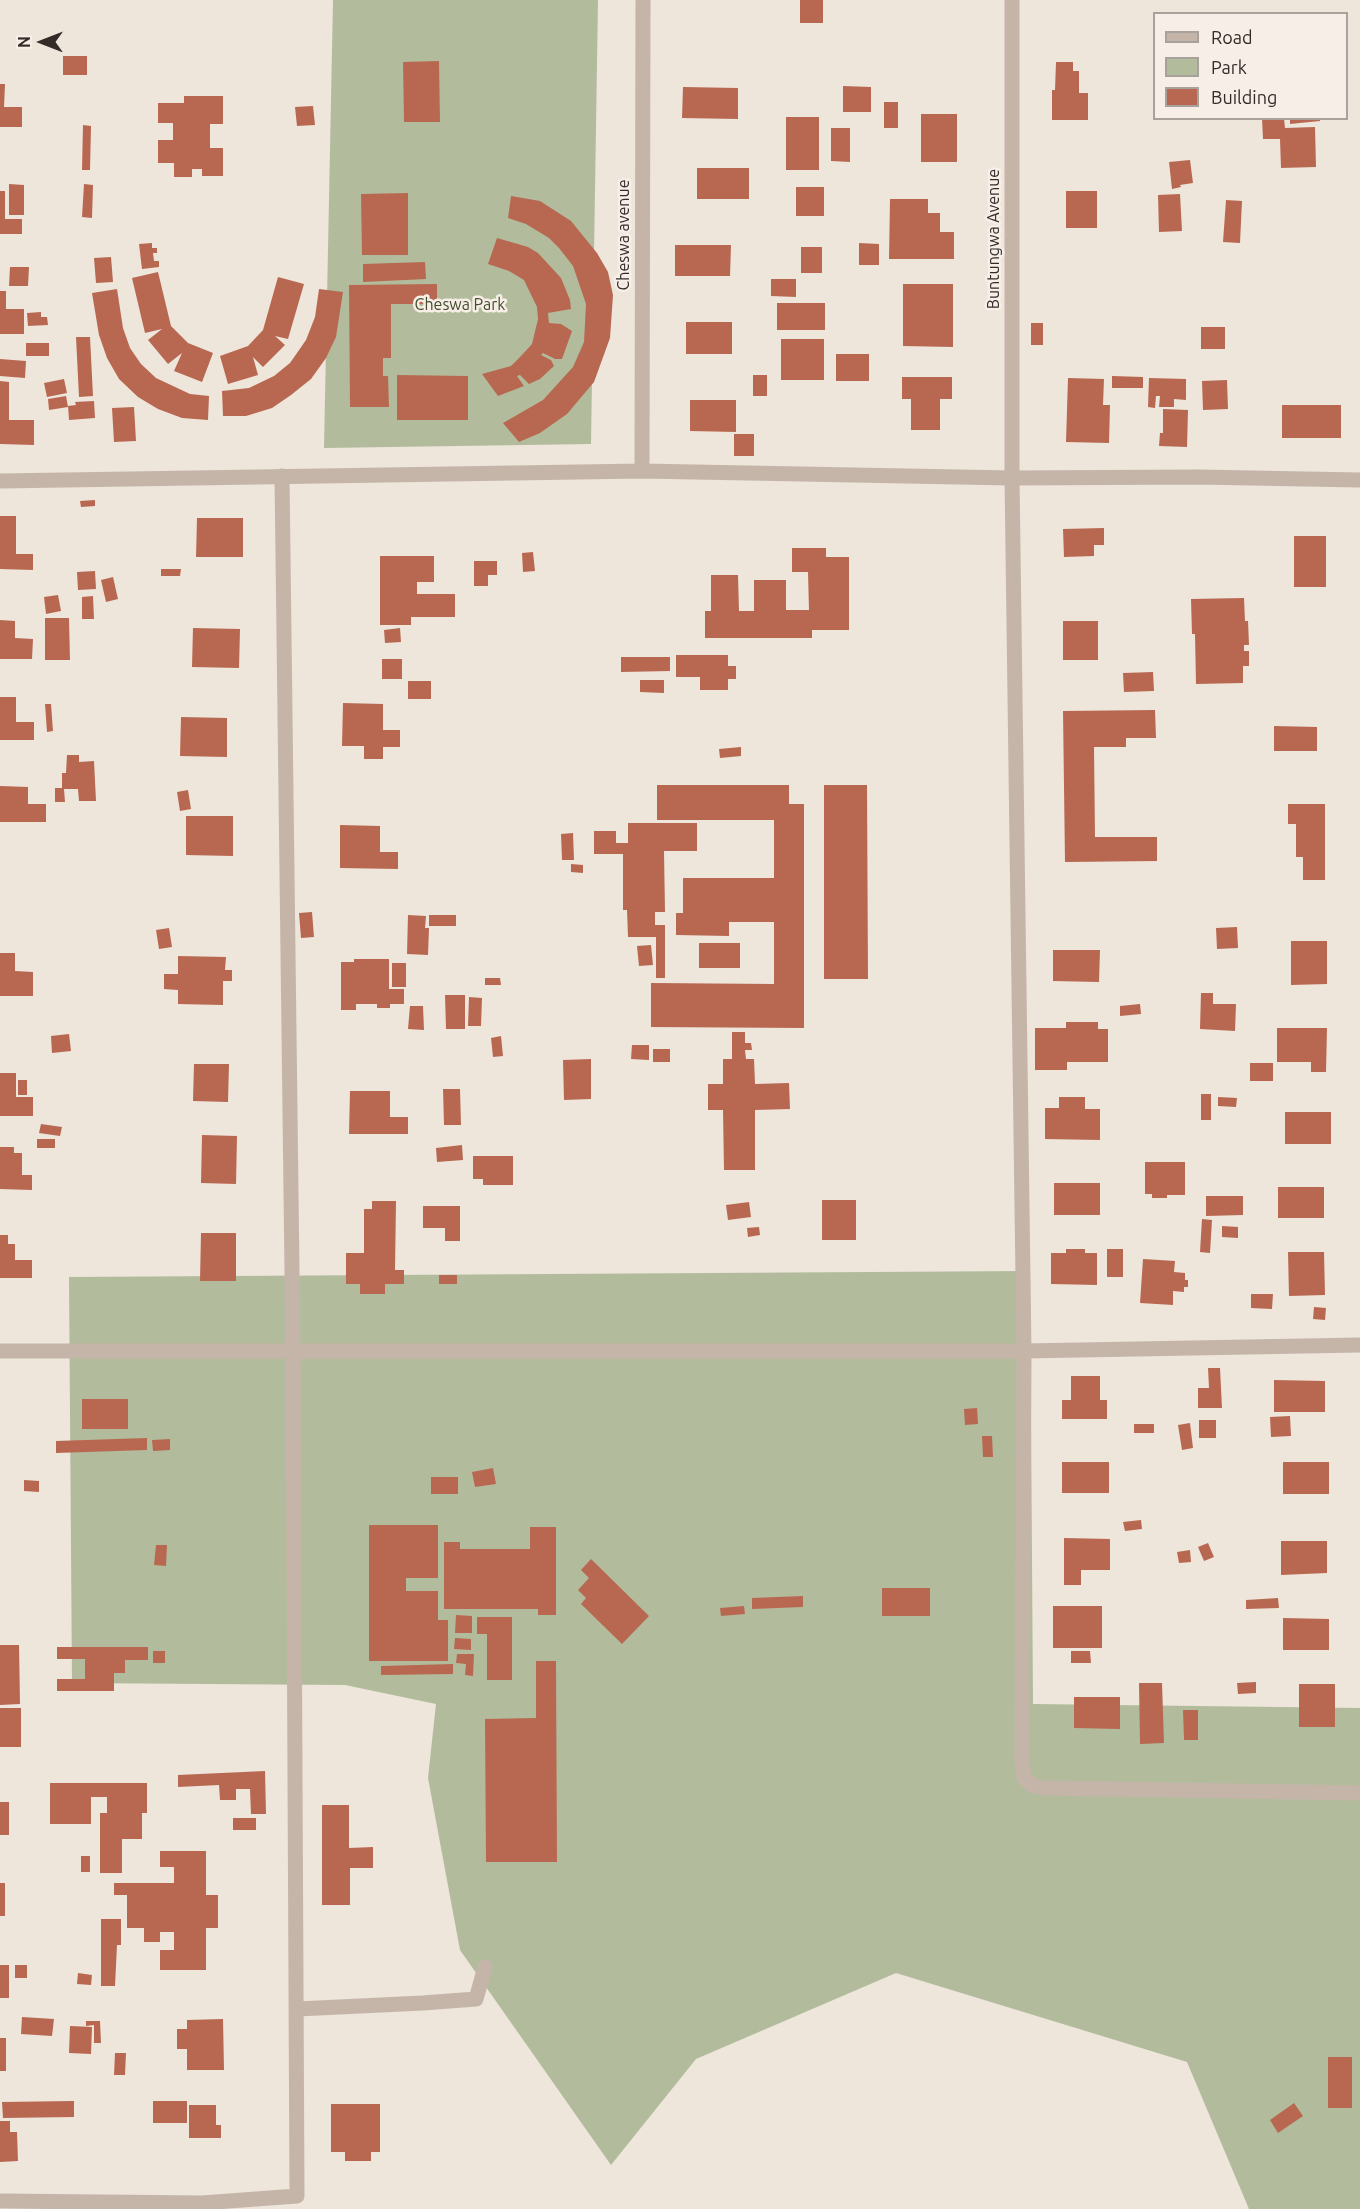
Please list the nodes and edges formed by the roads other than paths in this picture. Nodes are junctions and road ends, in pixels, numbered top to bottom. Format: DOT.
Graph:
graph roads {
  1 [pos="643,0"];
  2 [pos="1012,0"];
  3 [pos="642,471"];
  4 [pos="282,476"];
  5 [pos="1012,478"];
  6 [pos="1360,480"];
  7 [pos="0,481"];
  8 [pos="1360,1345"];
  9 [pos="293,1350"];
  10 [pos="0,1351"];
  11 [pos="1024,1351"];
  12 [pos="1360,1793"];
  13 [pos="485,1967"];
  14 [pos="297,2008"];
  15 [pos="0,2201"];
  16 [pos="299,2203"];
  1 -- 3 [label="street, Cheswa avenue"];
  2 -- 5 [label="street, Buntungwa Avenue"];
  3 -- 4 [label="street"];
  3 -- 5 [label="street"];
  4 -- 7 [label="street"];
  4 -- 9 [label="street"];
  5 -- 6 [label="street"];
  5 -- 11 [label="street, Buntungwa Avenue"];
  8 -- 11 [label="street"];
  9 -- 10 [label="street"];
  9 -- 11 [label="street"];
  9 -- 14 [label="street"];
  11 -- 12 [label="street, Buntungwa Avenue"];
  13 -- 14 [label="street"];
  14 -- 16 [label="street"];
  15 -- 16 [label="street"];
}
